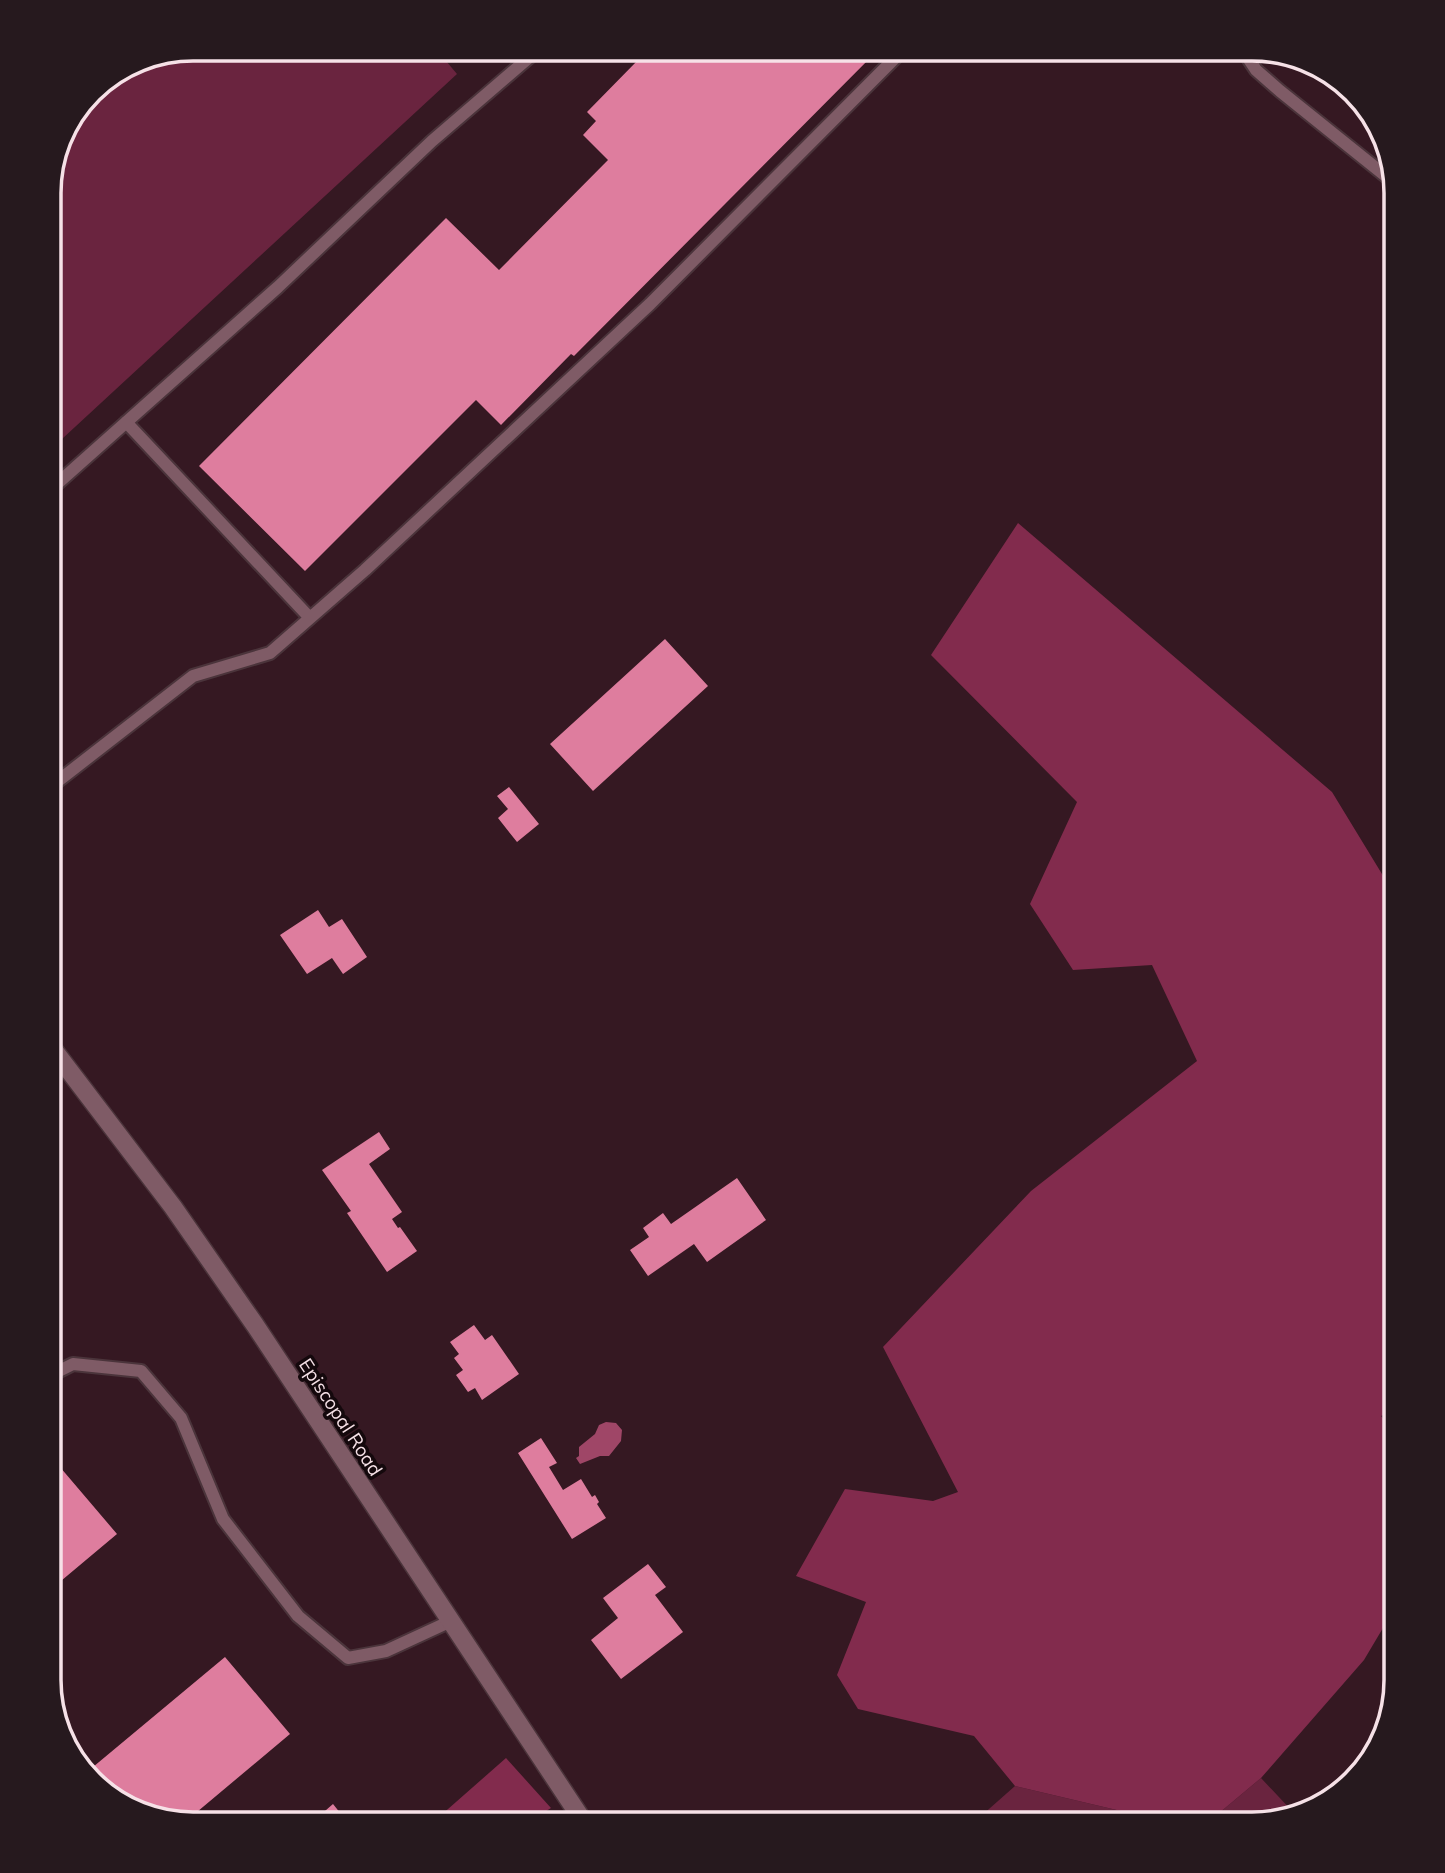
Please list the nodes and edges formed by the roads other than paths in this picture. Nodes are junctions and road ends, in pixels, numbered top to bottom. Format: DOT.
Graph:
graph roads {
  1 [pos="525,61"];
  2 [pos="891,62"];
  3 [pos="1251,62"];
  4 [pos="1382,173"];
  5 [pos="126,422"];
  6 [pos="62,480"];
  7 [pos="310,618"];
  8 [pos="62,778"];
  9 [pos="61,1060"];
  10 [pos="61,1370"];
  11 [pos="451,1622"];
  12 [pos="577,1812"];
  1 -- 5 [label="lane"];
  2 -- 7 [label="lane"];
  3 -- 4 [label="lane"];
  5 -- 6 [label="lane"];
  5 -- 7 [label="lane"];
  7 -- 8 [label="lane"];
  9 -- 11 [label="street, Episcopal Road"];
  10 -- 11 [label="lane"];
  11 -- 12 [label="street, Episcopal Road"];
}
